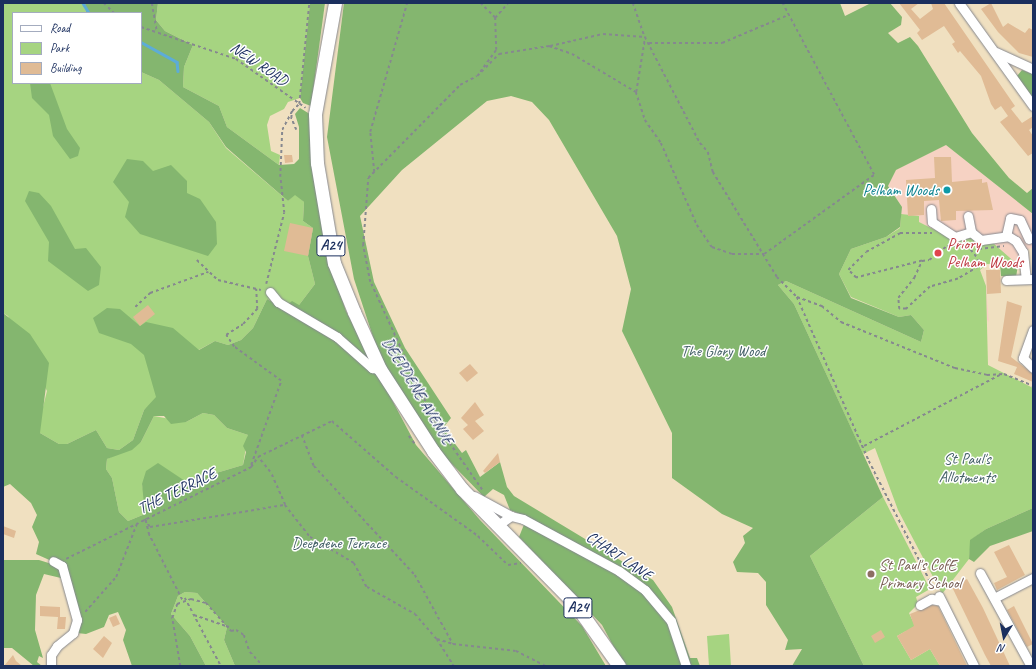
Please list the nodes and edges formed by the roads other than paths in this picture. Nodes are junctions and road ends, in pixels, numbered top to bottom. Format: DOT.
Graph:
graph roads {
  1 [pos="335,3"];
  2 [pos="959,3"];
  3 [pos="992,49"];
  4 [pos="1033,69"];
  5 [pos="1033,106"];
  6 [pos="931,210"];
  7 [pos="968,216"];
  8 [pos="971,232"];
  9 [pos="1006,236"];
  10 [pos="1029,239"];
  11 [pos="1029,279"];
  12 [pos="1006,280"];
  13 [pos="270,292"];
  14 [pos="1031,337"];
  15 [pos="1033,368"];
  16 [pos="380,369"];
  17 [pos="462,489"];
  18 [pos="511,516"];
  19 [pos="498,525"];
  20 [pos="53,561"];
  21 [pos="980,573"];
  22 [pos="1033,578"];
  23 [pos="996,597"];
  24 [pos="920,605"];
  25 [pos="51,666"];
  26 [pos="620,666"];
  27 [pos="686,666"];
  28 [pos="974,666"];
  29 [pos="1031,666"];
  1 -- 16 [label="highway, DEEPDENE AVENUE / A24"];
  2 -- 3 [label="street"];
  3 -- 4 [label="street"];
  3 -- 5 [label="street"];
  6 -- 8 [label="street"];
  7 -- 8 [label="street"];
  8 -- 9 [label="street"];
  9 -- 10 [label="street"];
  9 -- 11 [label="street"];
  11 -- 12 [label="street"];
  13 -- 16 [label="street"];
  14 -- 15 [label="street"];
  16 -- 17 [label="highway, DEEPDENE AVENUE / A24"];
  17 -- 18 [label="street, CHART LANE"];
  17 -- 19 [label="highway, DEEPDENE AVENUE / A24"];
  18 -- 19 [label="street"];
  18 -- 27 [label="street, CHART LANE"];
  19 -- 26 [label="highway, DEEPDENE AVENUE / A24"];
  20 -- 25 [label="street"];
  21 -- 23 [label="street"];
  22 -- 23 [label="street"];
  23 -- 29 [label="street"];
  24 -- 28 [label="street"];
}
